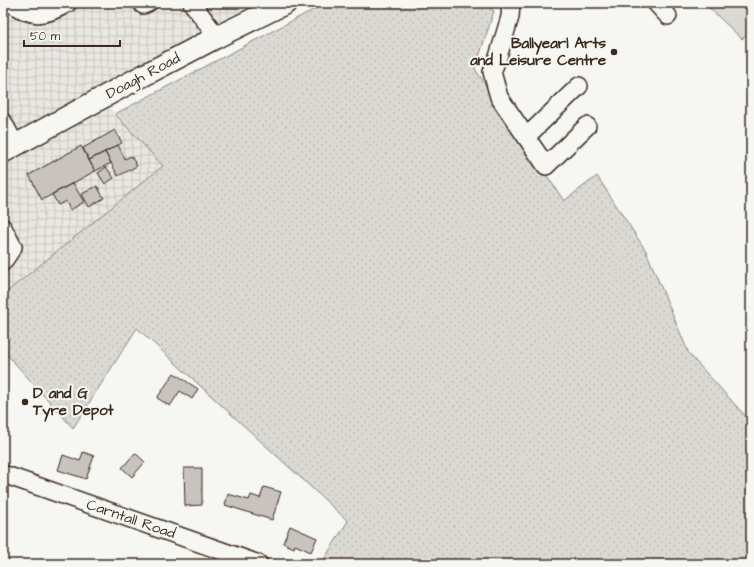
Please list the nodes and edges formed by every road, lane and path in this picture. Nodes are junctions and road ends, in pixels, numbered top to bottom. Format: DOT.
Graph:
graph roads {
  1 [pos="10,3"];
  2 [pos="68,3"];
  3 [pos="192,3"];
  4 [pos="286,3"];
  5 [pos="511,3"];
  6 [pos="656,3"];
  7 [pos="668,16"];
  8 [pos="217,37"];
  9 [pos="579,86"];
  10 [pos="3,122"];
  11 [pos="587,126"];
  12 [pos="526,137"];
  13 [pos="9,149"];
  14 [pos="3,228"];
  15 [pos="3,262"];
  16 [pos="3,474"];
  17 [pos="259,564"];
  1 -- 2 [label="street"];
  3 -- 8 [label="street"];
  4 -- 8 [label="main road, Doagh Road"];
  5 -- 12 [label="street"];
  6 -- 7 [label="street"];
  8 -- 13 [label="main road, Doagh Road"];
  9 -- 12 [label="street"];
  10 -- 13 [label="street"];
  11 -- 12 [label="street"];
  14 -- 15 [label="street"];
  16 -- 17 [label="street, Carntall Road"];
}
